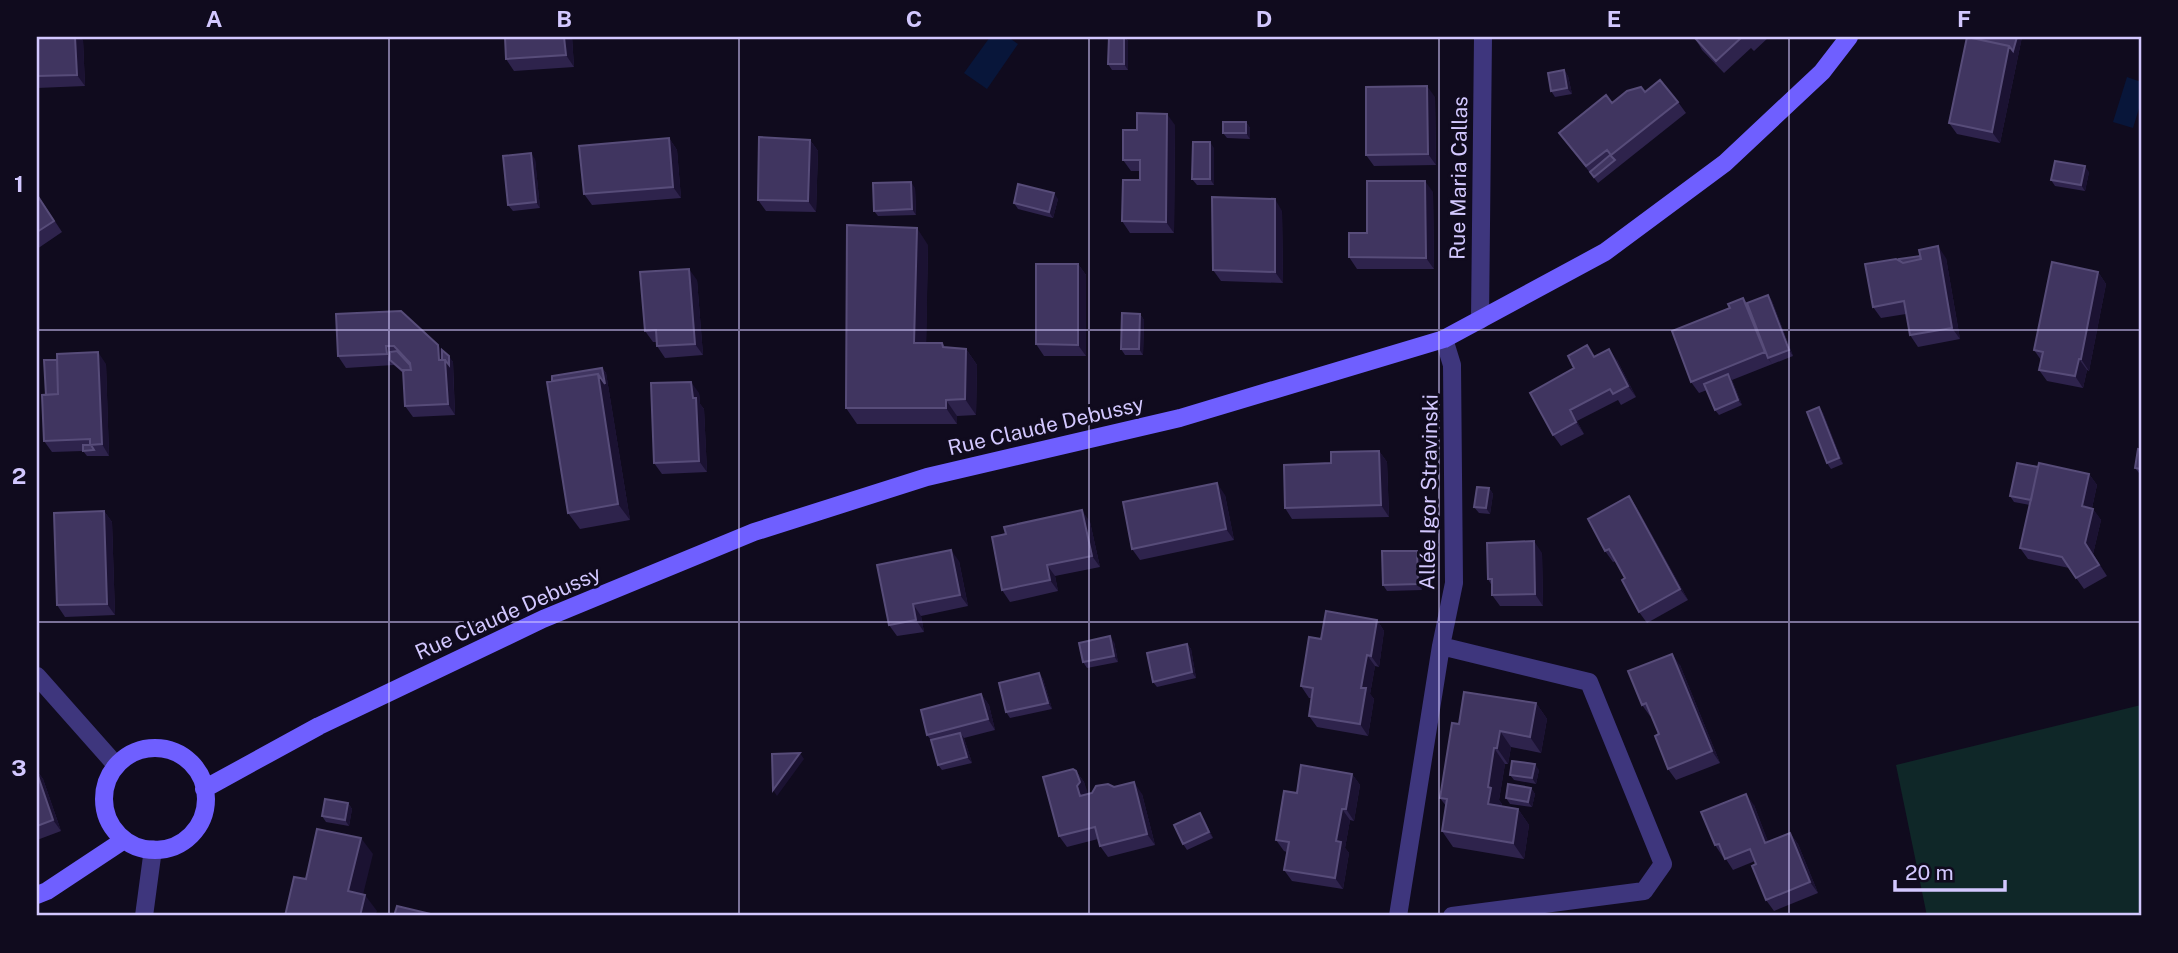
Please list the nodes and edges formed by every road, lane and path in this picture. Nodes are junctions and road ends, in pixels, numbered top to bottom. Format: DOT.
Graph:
graph roads {
  1 [pos="1483,37"];
  2 [pos="1849,37"];
  3 [pos="1480,320"];
  4 [pos="1444,339"];
  5 [pos="1441,646"];
  6 [pos="37,676"];
  7 [pos="115,764"];
  8 [pos="204,789"];
  9 [pos="124,840"];
  10 [pos="153,849"];
  11 [pos="37,895"];
  12 [pos="144,916"];
  13 [pos="1398,916"];
  14 [pos="1452,916"];
  1 -- 3 [label="street, Rue Maria Callas"];
  2 -- 3 [label="street, Rue Claude Debussy"];
  3 -- 4 [label="street, Rue Claude Debussy"];
  4 -- 5 [label="street, Allée Igor Stravinski"];
  4 -- 8 [label="street, Rue Claude Debussy"];
  5 -- 13 [label="street, Allée Igor Stravinski"];
  5 -- 14 [label="street"];
  6 -- 7 [label="street"];
  7 -- 8 [label="street"];
  7 -- 9 [label="street"];
  8 -- 10 [label="street"];
  9 -- 10 [label="street"];
  9 -- 11 [label="street"];
  10 -- 12 [label="street"];
}
